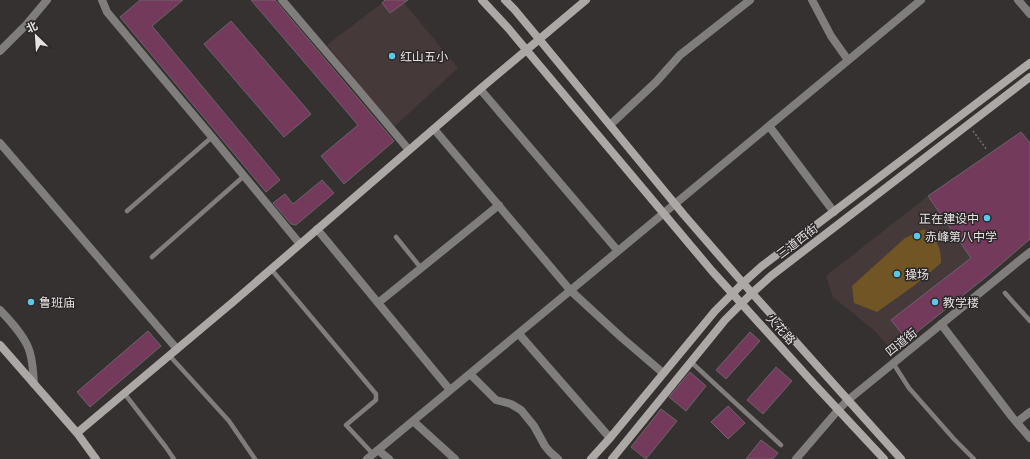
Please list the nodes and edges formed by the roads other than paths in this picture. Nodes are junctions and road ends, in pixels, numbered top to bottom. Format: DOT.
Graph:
graph roads {
  1 [pos="47,0"];
  2 [pos="102,0"];
  3 [pos="482,0"];
  4 [pos="505,0"];
  5 [pos="586,0"];
  6 [pos="750,0"];
  7 [pos="812,0"];
  8 [pos="921,0"];
  9 [pos="1018,0"];
  10 [pos="286,1"];
  11 [pos="1030,14"];
  12 [pos="539,39"];
  13 [pos="526,50"];
  14 [pos="0,52"];
  15 [pos="848,60"];
  16 [pos="1030,63"];
  17 [pos="1030,77"];
  18 [pos="480,89"];
  19 [pos="610,125"];
  20 [pos="769,126"];
  21 [pos="434,129"];
  22 [pos="212,137"];
  23 [pos="0,143"];
  24 [pos="409,150"];
  25 [pos="244,176"];
  26 [pos="675,204"];
  27 [pos="499,205"];
  28 [pos="127,211"];
  29 [pos="834,212"];
  30 [pos="663,213"];
  31 [pos="317,229"];
  32 [pos="396,237"];
  33 [pos="300,244"];
  34 [pos="618,251"];
  35 [pos="1030,252"];
  36 [pos="152,257"];
  37 [pos="271,268"];
  38 [pos="421,268"];
  39 [pos="743,283"];
  40 [pos="570,290"];
  41 [pos="732,293"];
  42 [pos="752,293"];
  43 [pos="1005,293"];
  44 [pos="378,303"];
  45 [pos="741,303"];
  46 [pos="0,310"];
  47 [pos="1030,322"];
  48 [pos="941,324"];
  49 [pos="519,334"];
  50 [pos="0,345"];
  51 [pos="177,349"];
  52 [pos="169,355"];
  53 [pos="691,362"];
  54 [pos="893,363"];
  55 [pos="663,373"];
  56 [pos="470,374"];
  57 [pos="34,384"];
  58 [pos="450,390"];
  59 [pos="124,393"];
  60 [pos="848,400"];
  61 [pos="838,409"];
  62 [pos="1030,412"];
  63 [pos="413,421"];
  64 [pos="1017,422"];
  65 [pos="77,433"];
  66 [pos="610,438"];
  67 [pos="1030,438"];
  68 [pos="781,445"];
  69 [pos="373,454"];
  70 [pos="96,459"];
  71 [pos="174,459"];
  72 [pos="254,459"];
  73 [pos="389,459"];
  74 [pos="455,459"];
  75 [pos="558,459"];
  76 [pos="591,459"];
  77 [pos="612,459"];
  78 [pos="796,459"];
  79 [pos="884,459"];
  80 [pos="901,459"];
  81 [pos="974,459"];
  1 -- 14 [label="street"];
  2 -- 22 [label="street"];
  3 -- 13 [label="street, 火花路"];
  4 -- 12 [label="street"];
  5 -- 12 [label="street"];
  6 -- 19 [label="street"];
  7 -- 15 [label="street"];
  8 -- 15 [label="street"];
  9 -- 11 [label="street"];
  10 -- 24 [label="street"];
  12 -- 13 [label="street"];
  12 -- 19 [label="street"];
  13 -- 18 [label="street"];
  13 -- 30 [label="street, 火花路"];
  15 -- 20 [label="street"];
  16 -- 29 [label="street"];
  17 -- 42 [label="street, 三道西街"];
  18 -- 21 [label="street"];
  18 -- 34 [label="street"];
  19 -- 26 [label="street"];
  20 -- 26 [label="street"];
  20 -- 29 [label="street"];
  21 -- 24 [label="street"];
  21 -- 27 [label="street"];
  22 -- 25 [label="street"];
  22 -- 28 [label="lane"];
  23 -- 51 [label="street"];
  24 -- 31 [label="street"];
  25 -- 33 [label="street"];
  25 -- 36 [label="lane"];
  26 -- 30 [label="street"];
  26 -- 39 [label="street"];
  27 -- 38 [label="street"];
  27 -- 40 [label="street"];
  29 -- 39 [label="street"];
  30 -- 34 [label="street"];
  30 -- 41 [label="street, 火花路"];
  31 -- 33 [label="street"];
  31 -- 44 [label="street"];
  32 -- 38 [label="lane"];
  33 -- 37 [label="street"];
  34 -- 40 [label="street"];
  35 -- 48 [label="street, 四道街"];
  37 -- 51 [label="street"];
  37 -- 69 [label="lane"];
  38 -- 44 [label="street"];
  39 -- 41 [label="street"];
  39 -- 42 [label="street"];
  40 -- 49 [label="street"];
  40 -- 55 [label="street"];
  41 -- 45 [label="street, 火花路"];
  41 -- 55 [label="street"];
  42 -- 45 [label="street, 三道西街"];
  42 -- 60 [label="street"];
  43 -- 47 [label="lane"];
  44 -- 58 [label="street"];
  45 -- 53 [label="street, 三道西街"];
  45 -- 61 [label="street, 火花路"];
  46 -- 57 [label="street"];
  48 -- 54 [label="street, 四道街"];
  48 -- 64 [label="street"];
  49 -- 56 [label="street"];
  49 -- 66 [label="street"];
  50 -- 57 [label="street"];
  51 -- 52 [label="street"];
  52 -- 59 [label="street"];
  52 -- 72 [label="lane"];
  53 -- 68 [label="lane"];
  53 -- 77 [label="street, 三道西街"];
  54 -- 60 [label="street, 四道街"];
  54 -- 81 [label="lane"];
  55 -- 66 [label="street"];
  56 -- 58 [label="street"];
  56 -- 75 [label="street"];
  57 -- 65 [label="street"];
  58 -- 63 [label="street"];
  59 -- 65 [label="street"];
  59 -- 71 [label="lane"];
  60 -- 61 [label="street, 四道街"];
  60 -- 80 [label="street"];
  61 -- 78 [label="street, 四道街"];
  61 -- 79 [label="street, 火花路"];
  62 -- 64 [label="street"];
  63 -- 69 [label="street"];
  63 -- 74 [label="street"];
  64 -- 67 [label="street"];
  65 -- 70 [label="street"];
  66 -- 76 [label="street"];
  69 -- 73 [label="street"];
}
